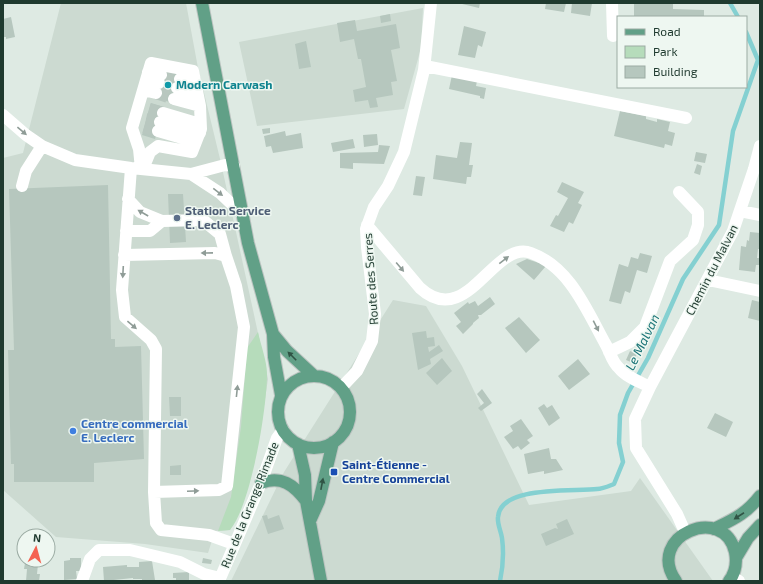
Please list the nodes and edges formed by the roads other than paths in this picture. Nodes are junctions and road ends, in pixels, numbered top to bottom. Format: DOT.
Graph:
graph roads {
  1 [pos="202,3"];
  2 [pos="431,3"];
  3 [pos="612,3"];
  4 [pos="613,36"];
  5 [pos="425,66"];
  6 [pos="146,81"];
  7 [pos="196,87"];
  8 [pos="200,106"];
  9 [pos="3,115"];
  10 [pos="686,118"];
  11 [pos="199,133"];
  12 [pos="42,146"];
  13 [pos="760,146"];
  14 [pos="234,166"];
  15 [pos="138,169"];
  16 [pos="191,174"];
  17 [pos="22,186"];
  18 [pos="678,192"];
  19 [pos="128,199"];
  20 [pos="740,211"];
  21 [pos="242,214"];
  22 [pos="760,215"];
  23 [pos="162,221"];
  24 [pos="367,226"];
  25 [pos="126,231"];
  26 [pos="388,251"];
  27 [pos="124,255"];
  28 [pos="226,256"];
  29 [pos="369,265"];
  30 [pos="708,280"];
  31 [pos="760,291"];
  32 [pos="273,334"];
  33 [pos="609,352"];
  34 [pos="312,376"];
  35 [pos="650,387"];
  36 [pos="341,388"];
  37 [pos="281,396"];
  38 [pos="283,430"];
  39 [pos="333,442"];
  40 [pos="298,444"];
  41 [pos="261,483"];
  42 [pos="154,492"];
  43 [pos="760,496"];
  44 [pos="306,501"];
  45 [pos="310,521"];
  46 [pos="760,526"];
  47 [pos="714,529"];
  48 [pos="685,532"];
  49 [pos="234,544"];
  50 [pos="736,558"];
  51 [pos="220,579"];
  52 [pos="734,580"];
  53 [pos="82,581"];
  54 [pos="320,581"];
  55 [pos="676,581"];
  1 -- 14 [label="main road"];
  2 -- 5 [label="street, Route des Serres"];
  3 -- 4 [label="street"];
  5 -- 10 [label="street"];
  5 -- 24 [label="street, Route des Serres"];
  6 -- 6 [label="street"];
  6 -- 7 [label="street"];
  6 -- 15 [label="street"];
  7 -- 8 [label="street"];
  7 -- 8 [label="street"];
  8 -- 11 [label="street"];
  9 -- 12 [label="street, one-way"];
  11 -- 11 [label="street"];
  11 -- 15 [label="street"];
  12 -- 15 [label="street"];
  12 -- 17 [label="street"];
  13 -- 20 [label="street, Chemin du Malvan"];
  14 -- 16 [label="street"];
  14 -- 21 [label="main road"];
  15 -- 16 [label="street"];
  15 -- 19 [label="street"];
  16 -- 21 [label="street, one-way"];
  18 -- 33 [label="street"];
  23 -- 19 [label="street, one-way"];
  19 -- 25 [label="street"];
  20 -- 22 [label="street"];
  20 -- 30 [label="street, Chemin du Malvan"];
  21 -- 32 [label="main road"];
  23 -- 25 [label="street"];
  23 -- 28 [label="street"];
  24 -- 26 [label="street"];
  24 -- 29 [label="street, Route des Serres"];
  25 -- 27 [label="street"];
  26 -- 29 [label="street"];
  26 -- 33 [label="street, one-way"];
  28 -- 27 [label="street, one-way"];
  27 -- 42 [label="street, one-way"];
  42 -- 28 [label="street, one-way"];
  29 -- 36 [label="street, Route des Serres"];
  30 -- 31 [label="street"];
  30 -- 35 [label="street, Chemin du Malvan"];
  34 -- 32 [label="main road, one-way"];
  32 -- 37 [label="main road"];
  33 -- 35 [label="street"];
  34 -- 36 [label="main road"];
  34 -- 37 [label="main road"];
  35 -- 48 [label="street, Chemin du Malvan"];
  36 -- 39 [label="main road"];
  37 -- 38 [label="main road"];
  38 -- 40 [label="main road"];
  38 -- 41 [label="street, Rue de la Grange Rimade"];
  39 -- 40 [label="main road"];
  45 -- 39 [label="main road, one-way"];
  40 -- 44 [label="main road"];
  41 -- 44 [label="main road"];
  41 -- 49 [label="street, Rue de la Grange Rimade"];
  42 -- 49 [label="street"];
  43 -- 47 [label="main road, one-way"];
  44 -- 45 [label="main road"];
  45 -- 54 [label="main road"];
  46 -- 50 [label="main road"];
  47 -- 48 [label="main road"];
  47 -- 50 [label="main road"];
  48 -- 55 [label="main road"];
  49 -- 51 [label="street, Rue de la Grange Rimade"];
  50 -- 52 [label="main road"];
  51 -- 53 [label="street"];
}
